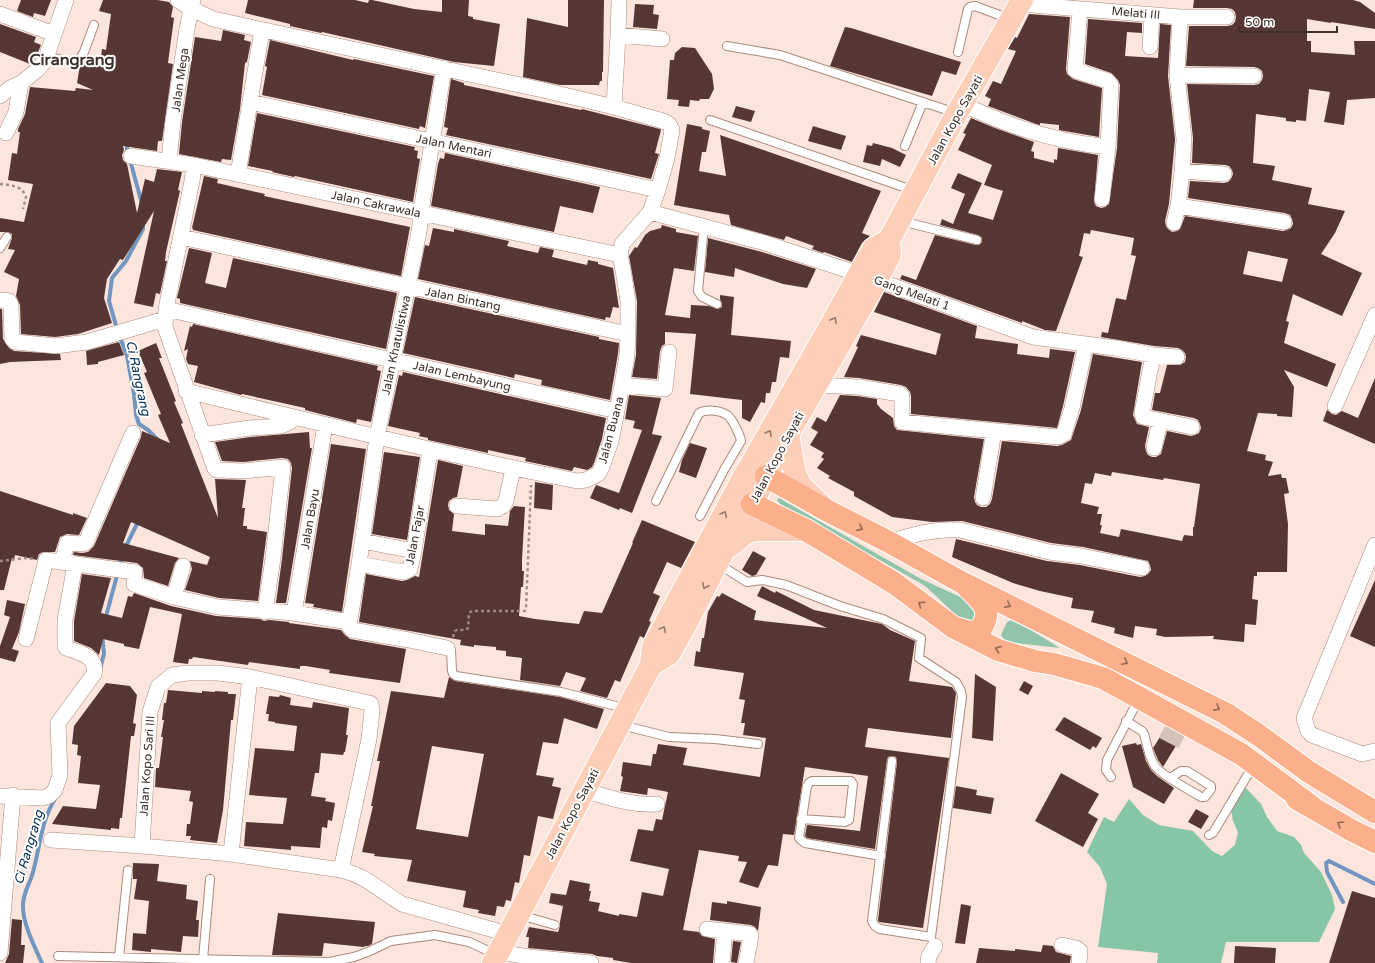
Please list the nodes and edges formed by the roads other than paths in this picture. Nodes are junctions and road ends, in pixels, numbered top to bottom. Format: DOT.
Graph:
graph roads {
  1 [pos="66,0"];
  2 [pos="178,0"];
  3 [pos="619,0"];
  4 [pos="192,4"];
  5 [pos="1018,8"];
  6 [pos="1080,9"];
  7 [pos="0,14"];
  8 [pos="1152,15"];
  9 [pos="1180,17"];
  10 [pos="1227,17"];
  11 [pos="213,19"];
  12 [pos="94,25"];
  13 [pos="187,30"];
  14 [pos="262,30"];
  15 [pos="54,34"];
  16 [pos="618,35"];
  17 [pos="662,39"];
  18 [pos="727,46"];
  19 [pos="1150,47"];
  20 [pos="958,52"];
  21 [pos="48,57"];
  22 [pos="444,68"];
  23 [pos="1176,76"];
  24 [pos="1254,76"];
  25 [pos="21,83"];
  26 [pos="0,96"];
  27 [pos="250,102"];
  28 [pos="923,102"];
  29 [pos="614,107"];
  30 [pos="960,109"];
  31 [pos="710,120"];
  32 [pos="6,133"];
  33 [pos="432,141"];
  34 [pos="905,146"];
  35 [pos="1108,148"];
  36 [pos="131,156"];
  37 [pos="170,161"];
  38 [pos="194,165"];
  39 [pos="1182,171"];
  40 [pos="238,174"];
  41 [pos="1224,174"];
  42 [pos="658,190"];
  43 [pos="915,192"];
  44 [pos="1102,199"];
  45 [pos="1178,206"];
  46 [pos="650,212"];
  47 [pos="421,214"];
  48 [pos="900,221"];
  49 [pos="1284,222"];
  50 [pos="1174,223"];
  51 [pos="704,226"];
  52 [pos="7,237"];
  53 [pos="181,237"];
  54 [pos="977,240"];
  55 [pos="0,248"];
  56 [pos="620,255"];
  57 [pos="868,277"];
  58 [pos="408,287"];
  59 [pos="0,300"];
  60 [pos="717,304"];
  61 [pos="166,314"];
  62 [pos="1375,315"];
  63 [pos="628,334"];
  64 [pos="1086,344"];
  65 [pos="669,352"];
  66 [pos="1153,355"];
  67 [pos="1178,357"];
  68 [pos="393,360"];
  69 [pos="622,385"];
  70 [pos="816,385"];
  71 [pos="186,391"];
  72 [pos="1334,406"];
  73 [pos="617,411"];
  74 [pos="293,417"];
  75 [pos="1160,421"];
  76 [pos="326,425"];
  77 [pos="1192,427"];
  78 [pos="994,431"];
  79 [pos="132,433"];
  80 [pos="788,434"];
  81 [pos="202,435"];
  82 [pos="377,437"];
  83 [pos="1154,448"];
  84 [pos="430,450"];
  85 [pos="513,468"];
  86 [pos="742,480"];
  87 [pos="983,498"];
  88 [pos="656,501"];
  89 [pos="457,506"];
  90 [pos="826,510"];
  91 [pos="700,516"];
  92 [pos="806,530"];
  93 [pos="362,541"];
  94 [pos="889,542"];
  95 [pos="1375,545"];
  96 [pos="414,551"];
  97 [pos="720,558"];
  98 [pos="69,563"];
  99 [pos="359,564"];
  100 [pos="183,566"];
  101 [pos="1142,568"];
  102 [pos="961,582"];
  103 [pos="174,597"];
  104 [pos="264,612"];
  105 [pos="294,613"];
  106 [pos="349,622"];
  107 [pos="953,627"];
  108 [pos="26,639"];
  109 [pos="449,649"];
  110 [pos="1035,660"];
  111 [pos="651,665"];
  112 [pos="250,677"];
  113 [pos="1130,716"];
  114 [pos="624,717"];
  115 [pos="1164,728"];
  116 [pos="1189,741"];
  117 [pos="758,744"];
  118 [pos="1375,751"];
  119 [pos="892,761"];
  120 [pos="1250,771"];
  121 [pos="1112,777"];
  122 [pos="1170,778"];
  123 [pos="584,790"];
  124 [pos="6,795"];
  125 [pos="657,804"];
  126 [pos="1311,806"];
  127 [pos="1375,812"];
  128 [pos="801,819"];
  129 [pos="1209,835"];
  130 [pos="50,840"];
  131 [pos="1375,842"];
  132 [pos="142,846"];
  133 [pos="231,854"];
  134 [pos="881,856"];
  135 [pos="128,870"];
  136 [pos="341,870"];
  137 [pos="210,879"];
  138 [pos="519,915"];
  139 [pos="555,925"];
  140 [pos="707,930"];
  141 [pos="725,931"];
  142 [pos="1062,945"];
  143 [pos="935,946"];
  144 [pos="499,951"];
  145 [pos="0,953"];
  146 [pos="58,956"];
  147 [pos="119,957"];
  148 [pos="203,959"];
  149 [pos="591,963"];
  150 [pos="725,963"];
  151 [pos="746,963"];
  152 [pos="928,963"];
  153 [pos="1079,963"];
  1 -- 15 [label="street"];
  2 -- 4 [label="street"];
  3 -- 16 [label="street"];
  4 -- 11 [label="street"];
  4 -- 13 [label="street, Jalan Mega"];
  5 -- 6 [label="street, Melati III"];
  5 -- 20 [label="lane"];
  5 -- 30 [label="main road, Jalan Kopo Sayati"];
  6 -- 8 [label="street, Melati III"];
  6 -- 35 [label="street"];
  7 -- 15 [label="street"];
  8 -- 9 [label="street, Melati III"];
  8 -- 19 [label="street"];
  9 -- 10 [label="street, Melati III"];
  9 -- 23 [label="street"];
  11 -- 13 [label="street"];
  11 -- 14 [label="street"];
  12 -- 21 [label="lane"];
  13 -- 37 [label="street, Jalan Mega"];
  14 -- 22 [label="street"];
  14 -- 27 [label="street"];
  15 -- 21 [label="street"];
  16 -- 17 [label="street"];
  16 -- 29 [label="street"];
  18 -- 28 [label="lane"];
  21 -- 25 [label="street"];
  22 -- 29 [label="street"];
  22 -- 33 [label="street, Jalan Khatulistiwa"];
  23 -- 24 [label="street"];
  23 -- 39 [label="street"];
  25 -- 26 [label="street"];
  25 -- 32 [label="street"];
  27 -- 33 [label="street, Jalan Mentari"];
  27 -- 40 [label="street"];
  28 -- 30 [label="lane"];
  28 -- 34 [label="lane"];
  29 -- 42 [label="street"];
  30 -- 35 [label="street"];
  30 -- 43 [label="main road, Jalan Kopo Sayati"];
  31 -- 43 [label="lane"];
  33 -- 42 [label="street, Jalan Mentari"];
  33 -- 47 [label="street, Jalan Khatulistiwa"];
  35 -- 44 [label="street"];
  36 -- 37 [label="street, Jalan Cakrawala"];
  37 -- 38 [label="street, Jalan Cakrawala"];
  38 -- 40 [label="street, Jalan Cakrawala"];
  38 -- 53 [label="street"];
  39 -- 41 [label="street"];
  39 -- 45 [label="street"];
  40 -- 47 [label="street, Jalan Cakrawala"];
  42 -- 46 [label="street"];
  43 -- 48 [label="main road, Jalan Kopo Sayati"];
  45 -- 49 [label="street"];
  45 -- 50 [label="street"];
  46 -- 51 [label="street, Gang Melati 1"];
  46 -- 56 [label="street"];
  47 -- 56 [label="street, Jalan Cakrawala"];
  47 -- 58 [label="street, Jalan Khatulistiwa"];
  48 -- 54 [label="lane"];
  48 -- 57 [label="main road, Jalan Kopo Sayati"];
  51 -- 57 [label="street, Gang Melati 1"];
  51 -- 60 [label="lane"];
  52 -- 55 [label="lane"];
  53 -- 58 [label="street, Jalan Bintang"];
  53 -- 61 [label="street"];
  56 -- 63 [label="street, Jalan Buana"];
  57 -- 64 [label="street, Gang Melati 1"];
  57 -- 70 [label="main road, Jalan Kopo Sayati"];
  86 -- 57 [label="main road, Jalan Kopo Sayati, one-way"];
  58 -- 63 [label="street, Jalan Bintang"];
  58 -- 68 [label="street, Jalan Khatulistiwa"];
  59 -- 61 [label="street"];
  61 -- 68 [label="street, Jalan Lembayung"];
  61 -- 71 [label="street"];
  62 -- 72 [label="street"];
  63 -- 69 [label="street, Jalan Buana"];
  64 -- 66 [label="street, Gang Melati 1"];
  64 -- 78 [label="street"];
  65 -- 69 [label="street"];
  66 -- 67 [label="street, Gang Melati 1"];
  66 -- 75 [label="street"];
  68 -- 73 [label="street, Jalan Lembayung"];
  68 -- 82 [label="street, Jalan Khatulistiwa"];
  69 -- 73 [label="street, Jalan Buana"];
  70 -- 78 [label="street"];
  70 -- 80 [label="main road, Jalan Kopo Sayati"];
  71 -- 74 [label="street, Jalan Buana"];
  71 -- 81 [label="street"];
  73 -- 85 [label="street, Jalan Buana"];
  74 -- 76 [label="street, Jalan Buana"];
  74 -- 81 [label="street"];
  75 -- 77 [label="street"];
  75 -- 83 [label="street"];
  76 -- 82 [label="street, Jalan Buana"];
  76 -- 105 [label="street, Jalan Bayu"];
  78 -- 87 [label="street"];
  79 -- 98 [label="street"];
  80 -- 86 [label="main road, Jalan Kopo Sayati"];
  80 -- 90 [label="main road"];
  81 -- 104 [label="street"];
  82 -- 84 [label="street, Jalan Buana"];
  82 -- 93 [label="street, Jalan Khatulistiwa"];
  84 -- 85 [label="street, Jalan Buana"];
  84 -- 96 [label="street, Jalan Fajar"];
  85 -- 89 [label="street"];
  86 -- 88 [label="lane"];
  86 -- 90 [label="highway"];
  86 -- 91 [label="lane"];
  86 -- 92 [label="highway"];
  86 -- 97 [label="main road, Jalan Kopo Sayati"];
  111 -- 86 [label="main road, Jalan Kopo Sayati, one-way"];
  90 -- 94 [label="highway, one-way"];
  92 -- 97 [label="main road"];
  107 -- 92 [label="highway, one-way"];
  93 -- 96 [label="street"];
  93 -- 99 [label="street, Jalan Khatulistiwa"];
  94 -- 101 [label="street"];
  94 -- 102 [label="highway"];
  95 -- 118 [label="street"];
  96 -- 99 [label="street, Jalan Fajar"];
  97 -- 111 [label="main road, Jalan Kopo Sayati, one-way"];
  97 -- 134 [label="lane"];
  98 -- 103 [label="street"];
  98 -- 108 [label="street"];
  98 -- 124 [label="street"];
  99 -- 106 [label="street, Jalan Khatulistiwa"];
  100 -- 103 [label="street"];
  102 -- 107 [label="highway"];
  102 -- 127 [label="highway, one-way"];
  103 -- 104 [label="street"];
  104 -- 105 [label="street"];
  105 -- 106 [label="street"];
  106 -- 109 [label="street"];
  110 -- 107 [label="highway, one-way"];
  109 -- 114 [label="lane"];
  110 -- 113 [label="highway"];
  110 -- 126 [label="highway"];
  111 -- 114 [label="main road, Jalan Kopo Sayati"];
  112 -- 132 [label="street, Jalan Kopo Sari III"];
  112 -- 133 [label="street"];
  112 -- 136 [label="street"];
  113 -- 115 [label="highway"];
  113 -- 121 [label="lane"];
  113 -- 122 [label="lane"];
  114 -- 117 [label="lane"];
  114 -- 123 [label="main road, Jalan Kopo Sayati"];
  116 -- 120 [label="highway"];
  119 -- 134 [label="lane"];
  120 -- 126 [label="highway"];
  120 -- 129 [label="lane"];
  122 -- 122 [label="lane"];
  123 -- 125 [label="street"];
  123 -- 138 [label="main road, Jalan Kopo Sayati"];
  124 -- 145 [label="street"];
  131 -- 126 [label="highway, one-way"];
  128 -- 128 [label="lane"];
  128 -- 134 [label="lane"];
  130 -- 132 [label="street"];
  132 -- 133 [label="street"];
  133 -- 136 [label="street"];
  135 -- 147 [label="lane"];
  136 -- 144 [label="street"];
  137 -- 148 [label="lane"];
  138 -- 139 [label="lane"];
  138 -- 144 [label="main road, Jalan Kopo Sayati"];
  140 -- 141 [label="street"];
  141 -- 150 [label="street"];
  141 -- 151 [label="street"];
  142 -- 153 [label="street"];
  143 -- 152 [label="street"];
  144 -- 148 [label="lane"];
  144 -- 149 [label="street"];
  146 -- 147 [label="lane"];
  147 -- 148 [label="lane"];
}
